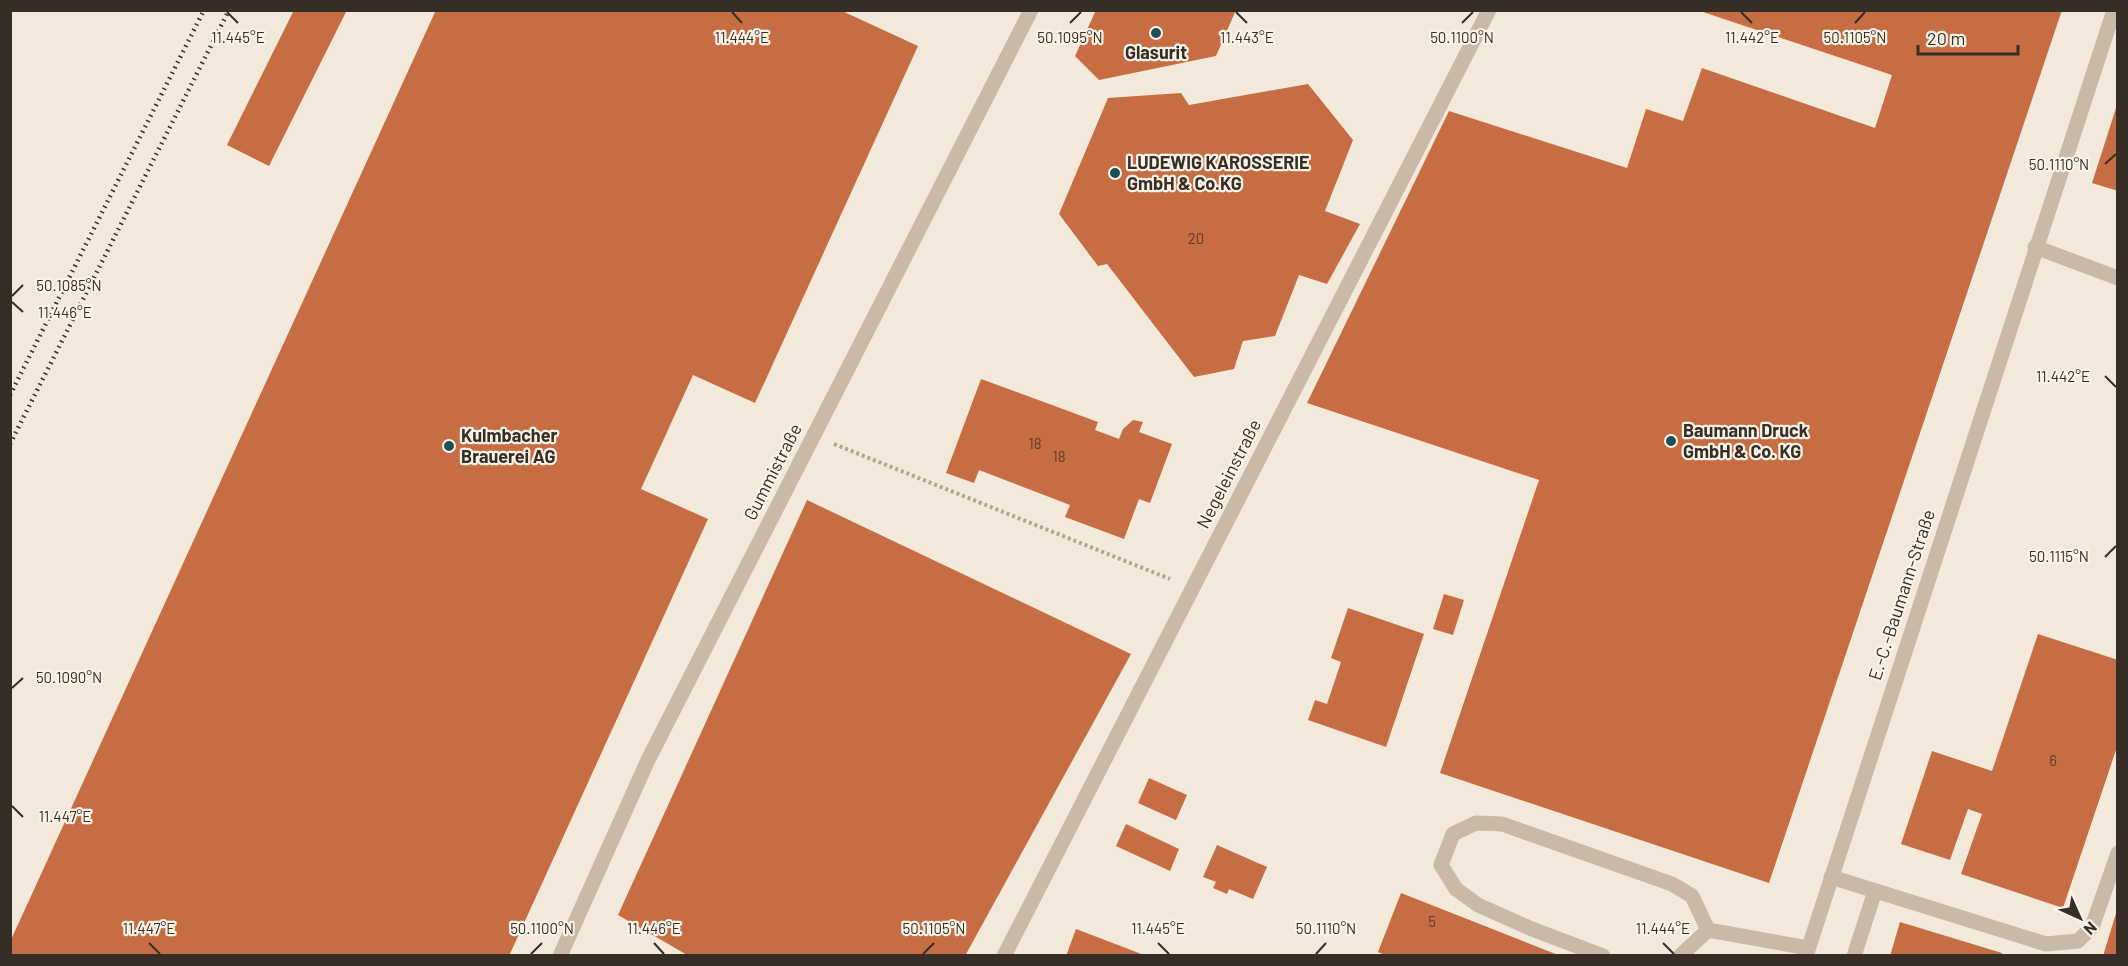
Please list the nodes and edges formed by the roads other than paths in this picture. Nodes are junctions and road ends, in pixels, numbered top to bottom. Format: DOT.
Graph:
graph roads {
  1 [pos="1031,10"];
  2 [pos="1489,10"];
  3 [pos="2114,10"];
  4 [pos="2035,247"];
  5 [pos="2118,278"];
  6 [pos="2118,853"];
  7 [pos="1831,877"];
  8 [pos="1875,891"];
  9 [pos="1708,930"];
  10 [pos="2044,950"];
  11 [pos="1807,952"];
  12 [pos="1005,953"];
  13 [pos="560,956"];
  14 [pos="1603,956"];
  15 [pos="1680,956"];
  16 [pos="1854,956"];
  1 -- 13 [label="street, Gummistraße"];
  2 -- 12 [label="street, Negeleinstraße"];
  3 -- 4 [label="street, E.-C.-Baumann-Straße"];
  4 -- 5 [label="street"];
  4 -- 7 [label="street, E.-C.-Baumann-Straße"];
  6 -- 10 [label="street"];
  7 -- 8 [label="street"];
  7 -- 11 [label="street, E.-C.-Baumann-Straße"];
  8 -- 10 [label="street"];
  8 -- 16 [label="street"];
  9 -- 11 [label="street"];
  9 -- 14 [label="street"];
  9 -- 15 [label="street"];
}
